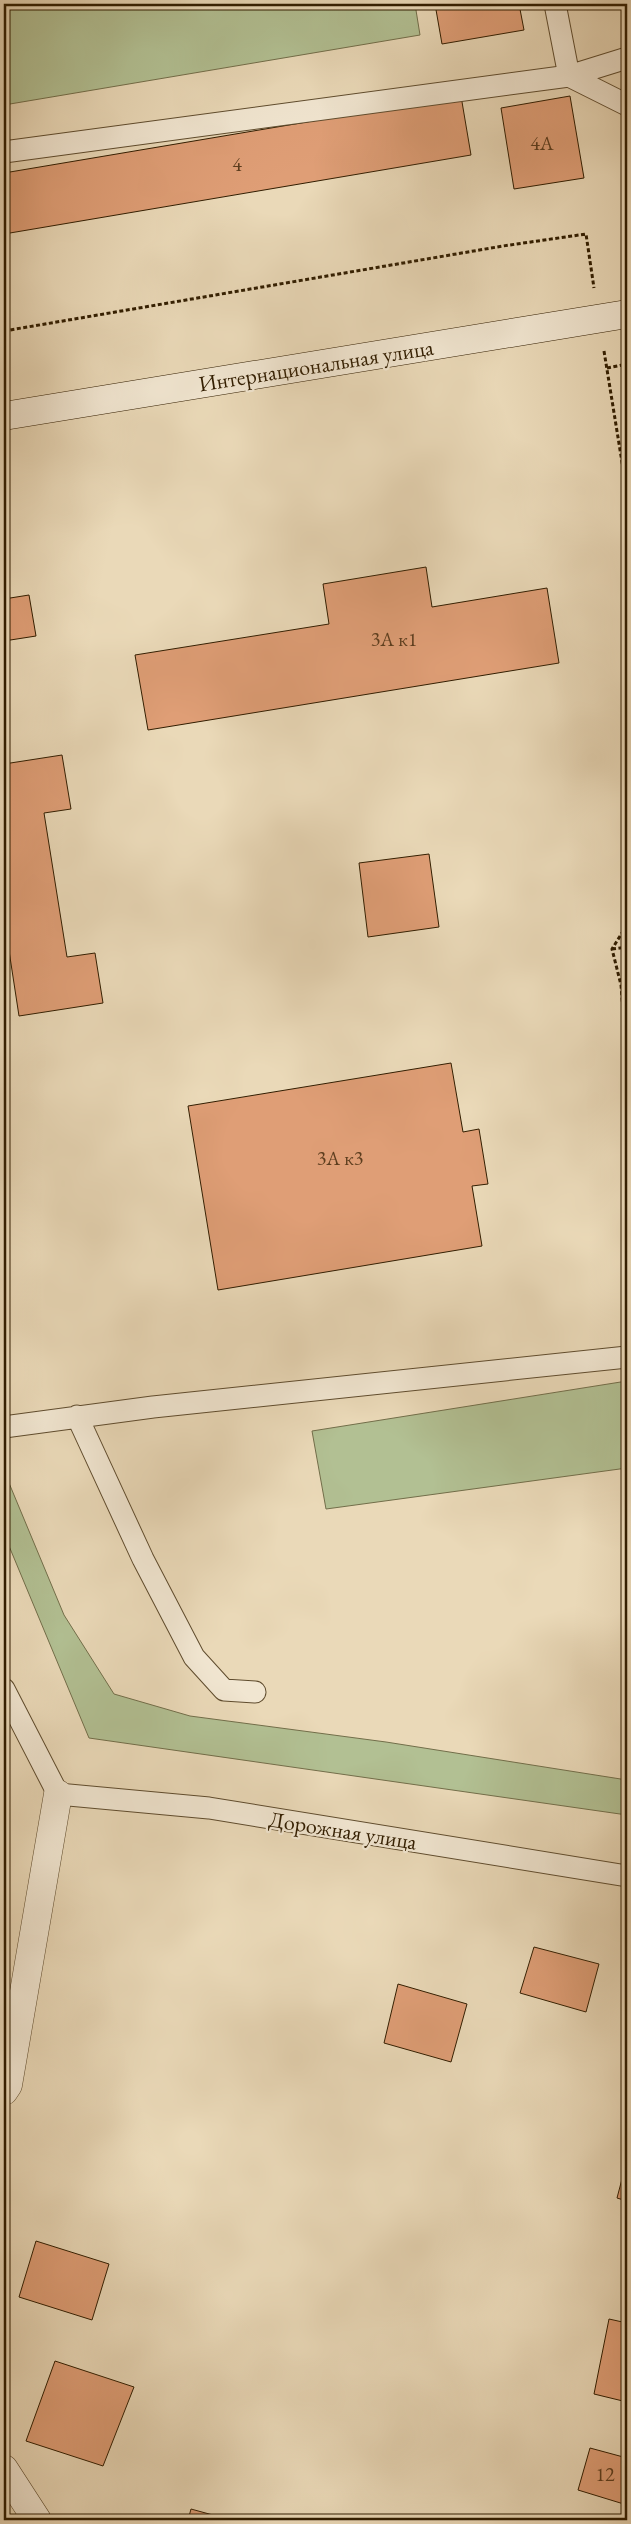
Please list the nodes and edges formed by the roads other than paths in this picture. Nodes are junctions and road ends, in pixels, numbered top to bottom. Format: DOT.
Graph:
graph roads {
  1 [pos="555,4"];
  2 [pos="627,58"];
  3 [pos="569,76"];
  4 [pos="627,105"];
  5 [pos="4,152"];
  6 [pos="627,314"];
  7 [pos="4,416"];
  8 [pos="627,1357"];
  9 [pos="77,1416"];
  10 [pos="4,1427"];
  11 [pos="4,1689"];
  12 [pos="255,1692"];
  13 [pos="58,1794"];
  14 [pos="627,1876"];
  15 [pos="4,2091"];
  16 [pos="4,2468"];
  17 [pos="37,2520"];
  1 -- 3 [label="lane"];
  2 -- 3 [label="lane"];
  3 -- 4 [label="lane"];
  3 -- 5 [label="lane"];
  6 -- 7 [label="main road, Интернациональная улица"];
  8 -- 9 [label="lane"];
  9 -- 10 [label="lane"];
  9 -- 12 [label="lane"];
  11 -- 13 [label="lane"];
  13 -- 14 [label="lane, Дорожная улица"];
  13 -- 15 [label="main road"];
  16 -- 17 [label="main road"];
}
